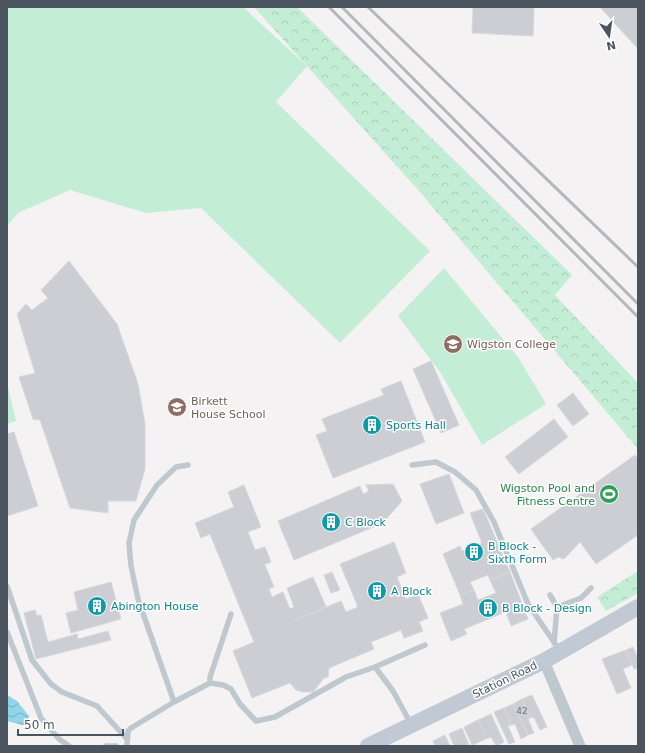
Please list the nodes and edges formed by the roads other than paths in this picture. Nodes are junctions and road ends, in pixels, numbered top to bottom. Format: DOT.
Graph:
graph roads {
  1 [pos="188,465"];
  2 [pos="412,465"];
  3 [pos="7,586"];
  4 [pos="591,588"];
  5 [pos="550,595"];
  6 [pos="557,607"];
  7 [pos="638,607"];
  8 [pos="231,614"];
  9 [pos="7,632"];
  10 [pos="425,645"];
  11 [pos="557,647"];
  12 [pos="544,661"];
  13 [pos="375,667"];
  14 [pos="210,683"];
  15 [pos="174,702"];
  16 [pos="412,725"];
  17 [pos="127,739"];
  18 [pos="69,746"];
  19 [pos="106,746"];
  20 [pos="116,746"];
  21 [pos="127,746"];
  22 [pos="368,746"];
  23 [pos="580,746"];
  1 -- 15 [label="lane"];
  2 -- 11 [label="lane"];
  3 -- 17 [label="lane"];
  4 -- 6 [label="lane"];
  5 -- 6 [label="lane"];
  6 -- 11 [label="lane"];
  7 -- 11 [label="main road, Station Road"];
  8 -- 14 [label="lane"];
  9 -- 18 [label="lane"];
  10 -- 13 [label="lane"];
  11 -- 12 [label="main road, Station Road"];
  12 -- 16 [label="main road, Station Road"];
  12 -- 23 [label="street"];
  13 -- 14 [label="lane"];
  13 -- 16 [label="lane"];
  14 -- 15 [label="lane"];
  15 -- 17 [label="lane"];
  16 -- 22 [label="main road, Station Road"];
  17 -- 21 [label="lane"];
  19 -- 20 [label="lane"];
}
